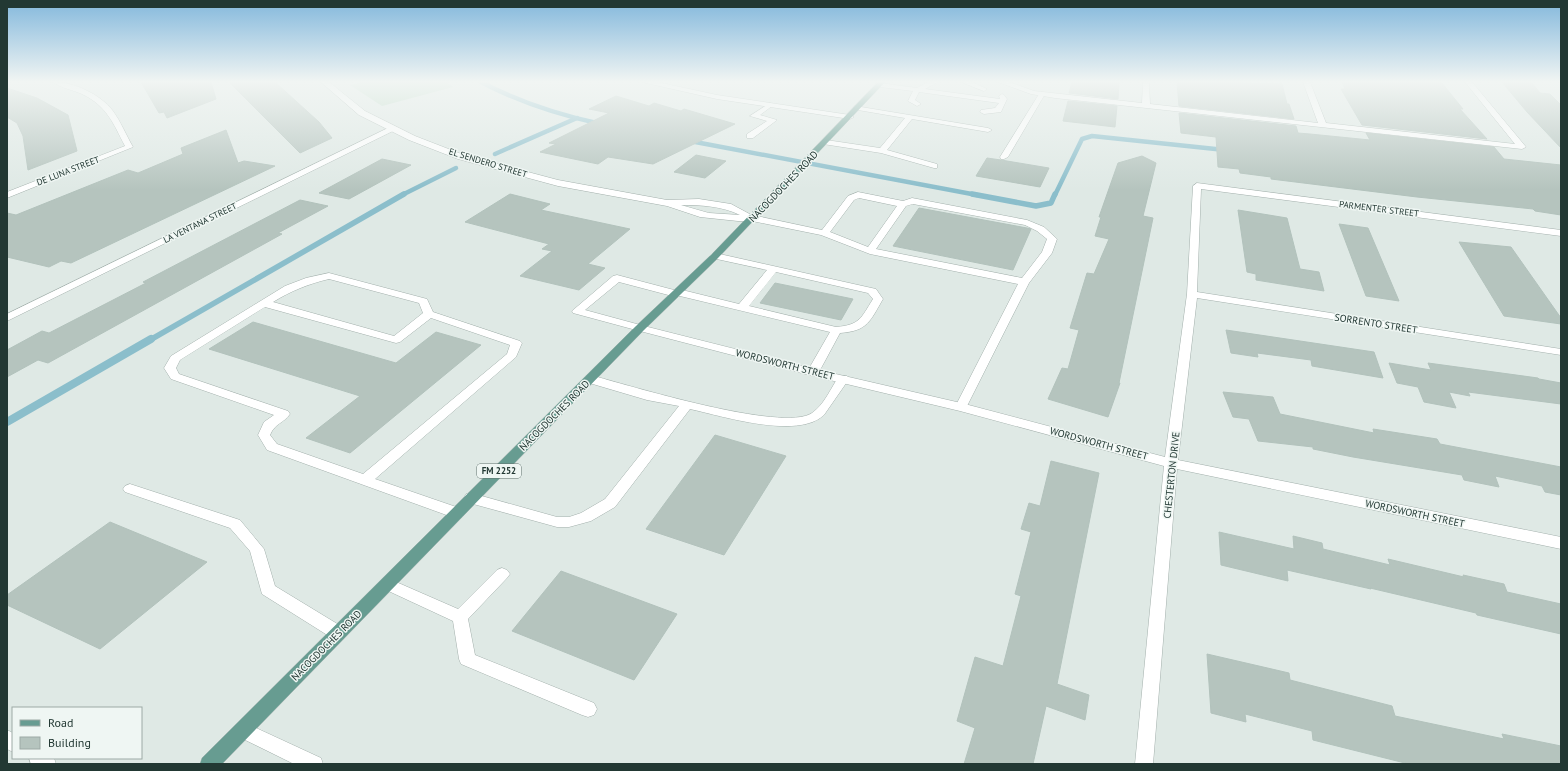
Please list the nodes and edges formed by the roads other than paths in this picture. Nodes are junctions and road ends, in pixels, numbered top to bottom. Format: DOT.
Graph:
graph roads {
  1 [pos="113,118"];
  2 [pos="372,118"];
  3 [pos="763,118"];
  4 [pos="849,118"];
  5 [pos="909,118"];
  6 [pos="916,118"];
  7 [pos="1028,118"];
  8 [pos="1251,118"];
  9 [pos="1319,118"];
  10 [pos="1498,118"];
  11 [pos="1322,126"];
  12 [pos="393,129"];
  13 [pos="988,130"];
  14 [pos="750,136"];
  15 [pos="823,144"];
  16 [pos="882,151"];
  17 [pos="1004,157"];
  18 [pos="934,166"];
  19 [pos="1197,186"];
  20 [pos="7,195"];
  21 [pos="667,203"];
  22 [pos="903,204"];
  23 [pos="752,218"];
  24 [pos="1561,233"];
  25 [pos="824,234"];
  26 [pos="870,251"];
  27 [pos="715,256"];
  28 [pos="774,268"];
  29 [pos="1024,282"];
  30 [pos="677,293"];
  31 [pos="1192,294"];
  32 [pos="264,303"];
  33 [pos="742,307"];
  34 [pos="429,314"];
  35 [pos="7,318"];
  36 [pos="640,328"];
  37 [pos="836,330"];
  38 [pos="1561,352"];
  39 [pos="813,372"];
  40 [pos="590,379"];
  41 [pos="844,379"];
  42 [pos="687,404"];
  43 [pos="961,407"];
  44 [pos="1171,463"];
  45 [pos="365,480"];
  46 [pos="130,489"];
  47 [pos="472,498"];
  48 [pos="457,513"];
  49 [pos="1561,543"];
  50 [pos="502,574"];
  51 [pos="387,584"];
  52 [pos="460,617"];
  53 [pos="338,633"];
  54 [pos="588,709"];
  55 [pos="243,730"];
  56 [pos="209,764"];
  57 [pos="314,764"];
  58 [pos="1144,764"];
  1 -- 20 [label="street, DE LUNA STREET"];
  2 -- 12 [label="street, EL SENDERO STREET"];
  3 -- 14 [label="street"];
  4 -- 15 [label="main road, NACOGDOCHES ROAD / FM 2252"];
  5 -- 16 [label="street"];
  6 -- 13 [label="street"];
  7 -- 17 [label="street"];
  8 -- 11 [label="street"];
  9 -- 11 [label="street"];
  10 -- 11 [label="street"];
  12 -- 21 [label="street, EL SENDERO STREET"];
  12 -- 35 [label="street, LA VENTANA STREET"];
  15 -- 16 [label="street"];
  15 -- 23 [label="main road, NACOGDOCHES ROAD / FM 2252"];
  16 -- 18 [label="street"];
  19 -- 24 [label="street, PARMENTER STREET"];
  19 -- 31 [label="street, CHESTERTON DRIVE"];
  21 -- 23 [label="street, EL SENDERO STREET"];
  21 -- 23 [label="street, EL SENDERO STREET"];
  22 -- 25 [label="street"];
  22 -- 26 [label="street"];
  22 -- 29 [label="street"];
  23 -- 25 [label="street"];
  23 -- 27 [label="main road, NACOGDOCHES ROAD / FM 2252"];
  25 -- 26 [label="street"];
  26 -- 29 [label="street"];
  27 -- 28 [label="street"];
  27 -- 30 [label="main road, NACOGDOCHES ROAD / FM 2252"];
  28 -- 33 [label="street"];
  28 -- 37 [label="street"];
  29 -- 43 [label="street"];
  30 -- 33 [label="street"];
  30 -- 36 [label="main road, NACOGDOCHES ROAD / FM 2252"];
  30 -- 36 [label="street, WORDSWORTH STREET"];
  31 -- 38 [label="street, SORRENTO STREET"];
  31 -- 44 [label="street, CHESTERTON DRIVE"];
  32 -- 34 [label="street"];
  32 -- 34 [label="street"];
  32 -- 45 [label="street"];
  33 -- 37 [label="street"];
  34 -- 45 [label="street"];
  36 -- 39 [label="street, WORDSWORTH STREET"];
  36 -- 40 [label="main road, NACOGDOCHES ROAD / FM 2252"];
  37 -- 39 [label="street"];
  39 -- 41 [label="street, WORDSWORTH STREET"];
  40 -- 42 [label="street"];
  40 -- 47 [label="main road, NACOGDOCHES ROAD / FM 2252"];
  41 -- 42 [label="street"];
  41 -- 43 [label="street, WORDSWORTH STREET"];
  42 -- 47 [label="street"];
  43 -- 44 [label="street, WORDSWORTH STREET"];
  44 -- 49 [label="street, WORDSWORTH STREET"];
  44 -- 58 [label="street, CHESTERTON DRIVE"];
  45 -- 48 [label="street"];
  46 -- 53 [label="street"];
  47 -- 48 [label="main road, NACOGDOCHES ROAD / FM 2252"];
  48 -- 51 [label="main road, NACOGDOCHES ROAD / FM 2252"];
  50 -- 52 [label="street"];
  51 -- 52 [label="street"];
  51 -- 53 [label="main road, NACOGDOCHES ROAD / FM 2252"];
  52 -- 54 [label="street"];
  53 -- 55 [label="main road, NACOGDOCHES ROAD / FM 2252"];
  55 -- 56 [label="main road, NACOGDOCHES ROAD / FM 2252"];
  55 -- 57 [label="street"];
}
